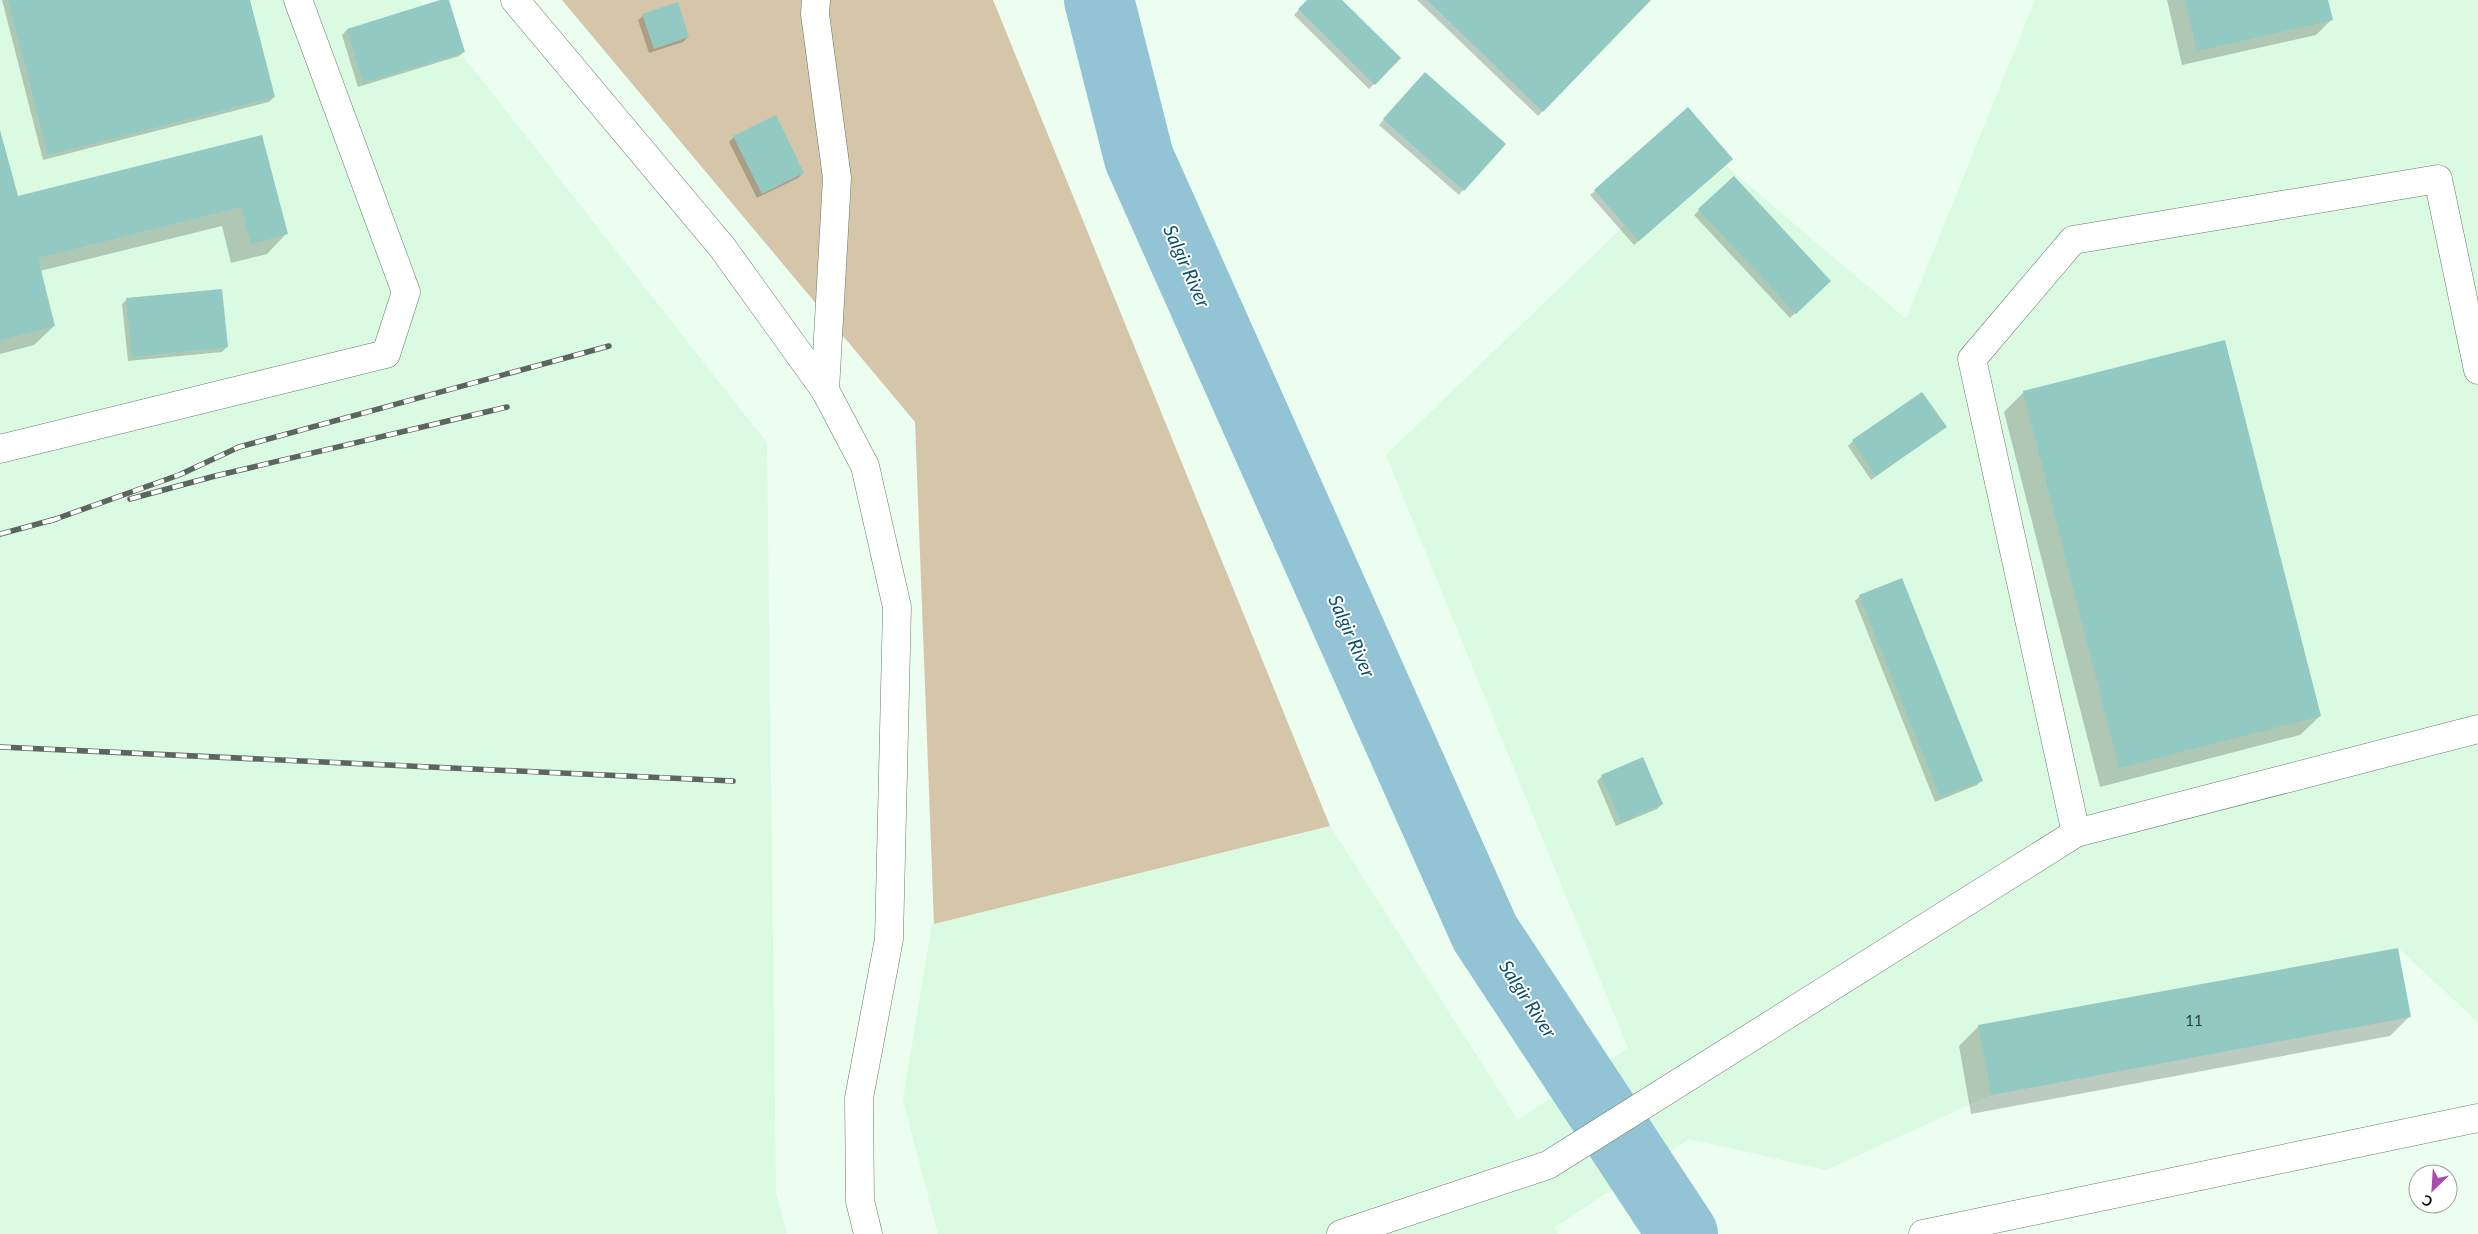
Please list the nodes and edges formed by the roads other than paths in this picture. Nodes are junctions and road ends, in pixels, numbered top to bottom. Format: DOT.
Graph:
graph roads {
  1 [pos="298,0"];
  2 [pos="515,0"];
  3 [pos="816,0"];
  4 [pos="2478,370"];
  5 [pos="825,390"];
  6 [pos="0,449"];
  7 [pos="2478,729"];
  8 [pos="2076,833"];
  9 [pos="2478,1118"];
  10 [pos="1400,1224"];
  11 [pos="868,1234"];
  12 [pos="1341,1234"];
  13 [pos="1923,1234"];
  1 -- 6 [label="street"];
  2 -- 5 [label="street"];
  3 -- 5 [label="street"];
  4 -- 8 [label="street"];
  5 -- 11 [label="street"];
  7 -- 8 [label="street"];
  8 -- 10 [label="street"];
  9 -- 13 [label="street"];
  10 -- 12 [label="street"];
}
